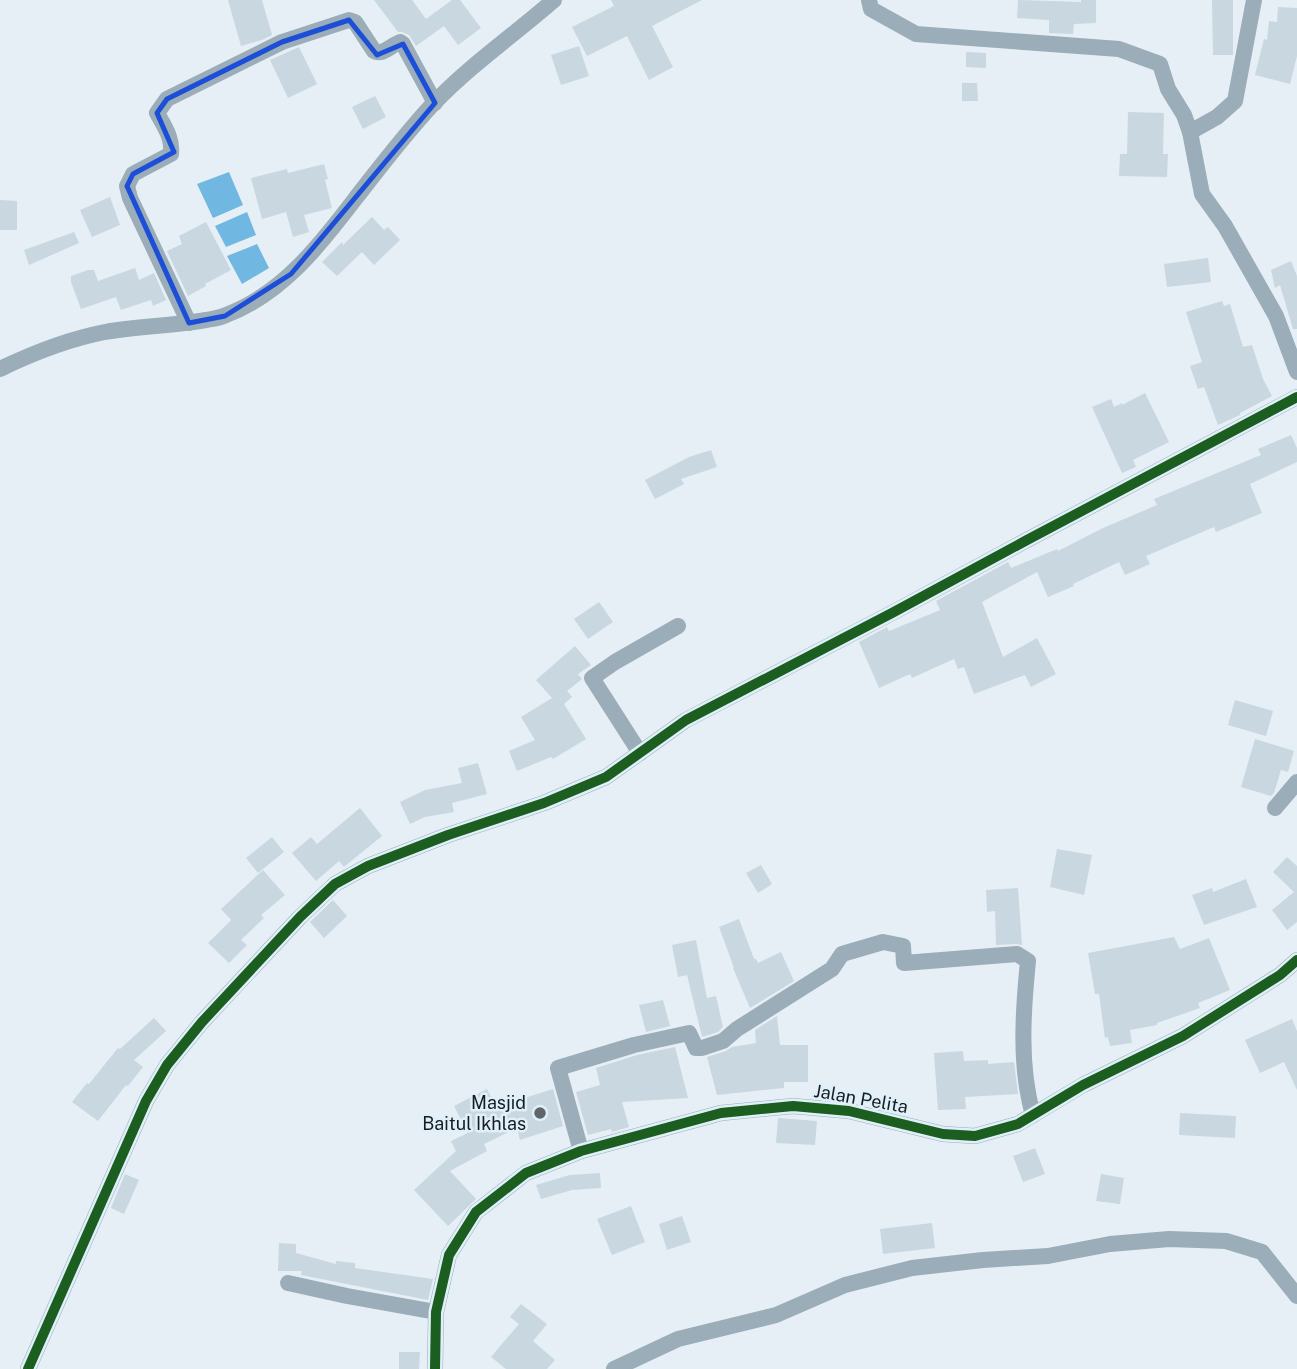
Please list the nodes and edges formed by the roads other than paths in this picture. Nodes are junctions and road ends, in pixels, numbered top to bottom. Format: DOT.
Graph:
graph roads {
  1 [pos="554,0"];
  2 [pos="1254,0"];
  3 [pos="870,5"];
  4 [pos="435,103"];
  5 [pos="1190,132"];
  6 [pos="189,323"];
  7 [pos="1,367"];
  8 [pos="1297,372"];
  9 [pos="1297,397"];
  10 [pos="678,626"];
  11 [pos="640,753"];
  12 [pos="1297,782"];
  13 [pos="1275,808"];
  14 [pos="1297,960"];
  15 [pos="1033,1115"];
  16 [pos="581,1151"];
  17 [pos="288,1283"];
  18 [pos="1297,1296"];
  19 [pos="436,1312"];
  20 [pos="28,1369"];
  21 [pos="435,1369"];
  22 [pos="614,1369"];
  1 -- 4 [label="street"];
  2 -- 5 [label="street"];
  3 -- 5 [label="street"];
  4 -- 6 [label="street"];
  4 -- 6 [label="street"];
  5 -- 8 [label="street"];
  6 -- 7 [label="street"];
  9 -- 11 [label="street"];
  10 -- 11 [label="street"];
  11 -- 20 [label="street"];
  12 -- 13 [label="street"];
  14 -- 15 [label="street, Jalan Pelita"];
  15 -- 16 [label="street, Jalan Pelita"];
  15 -- 16 [label="street"];
  16 -- 19 [label="street, Jalan Pelita"];
  17 -- 19 [label="street"];
  18 -- 22 [label="street"];
  19 -- 21 [label="street, Jalan Pelita"];
}
